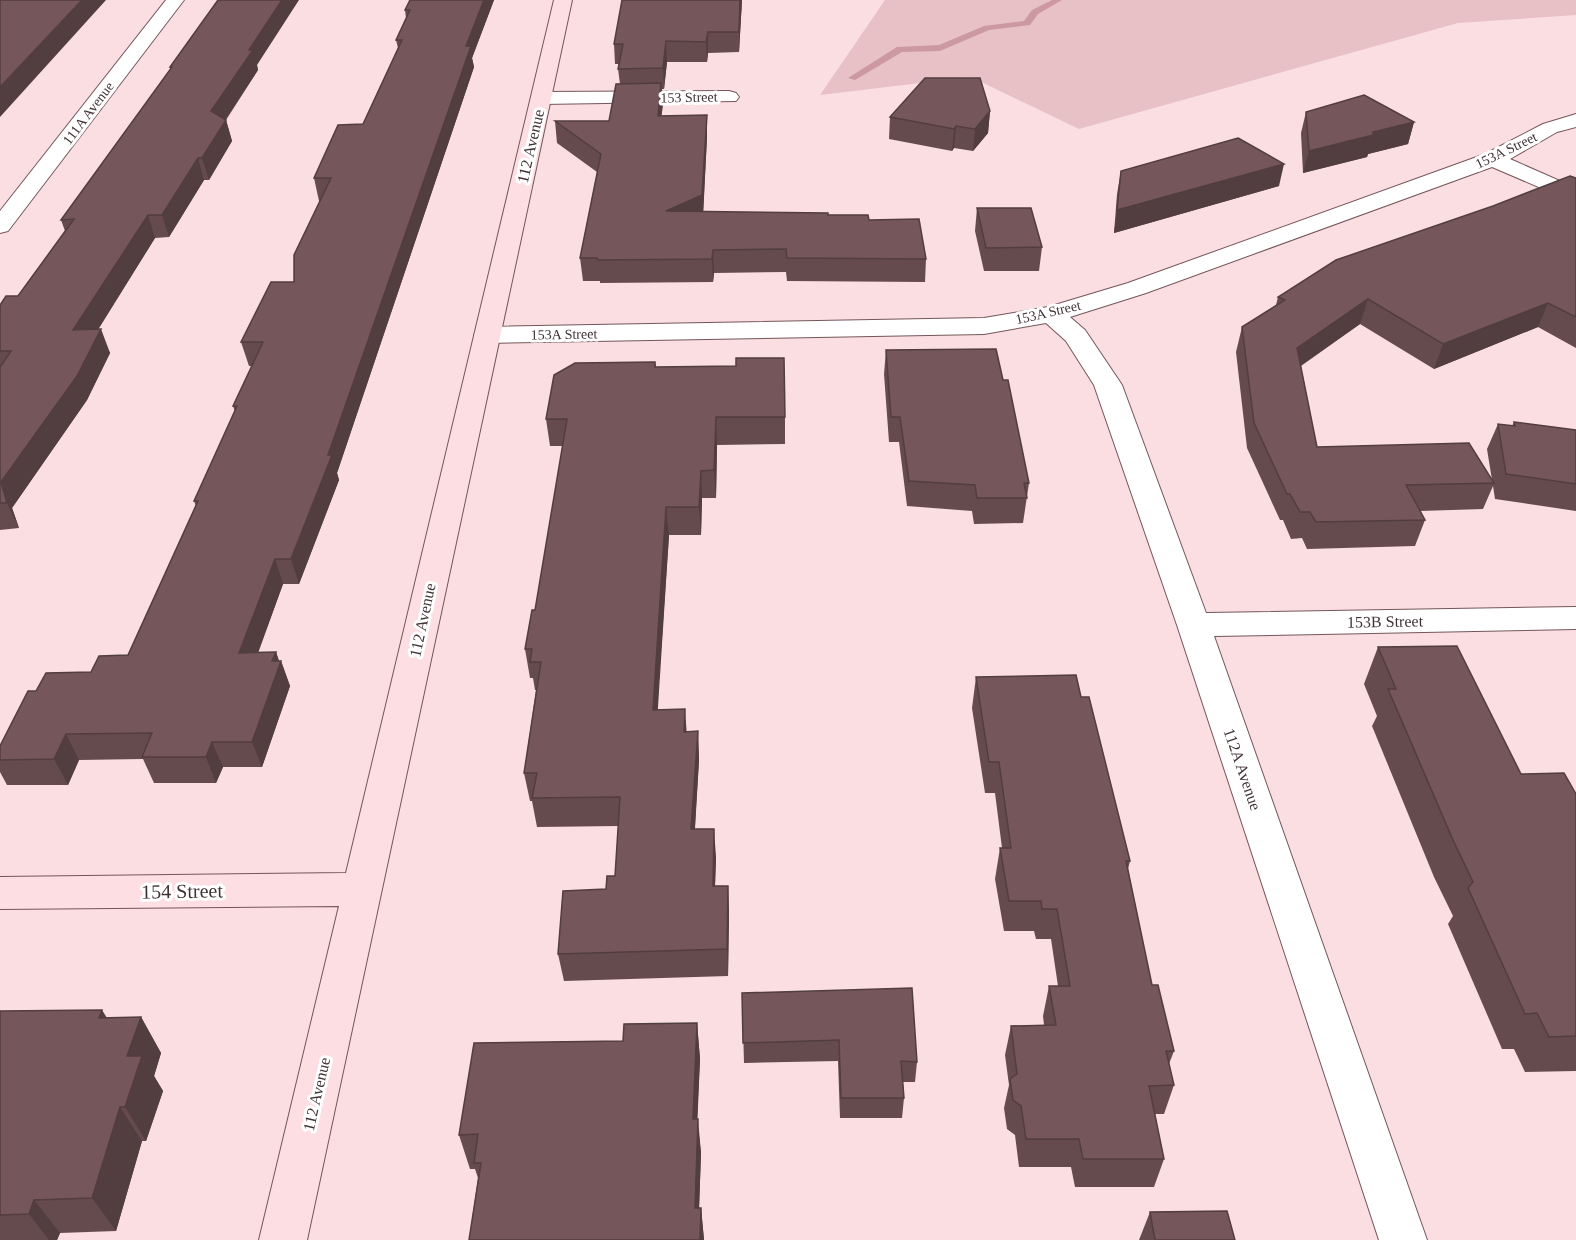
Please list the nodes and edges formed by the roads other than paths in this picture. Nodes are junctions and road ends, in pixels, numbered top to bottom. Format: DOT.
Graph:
graph roads {
  1 [pos="175,0"];
  2 [pos="564,0"];
  3 [pos="729,97"];
  4 [pos="541,98"];
  5 [pos="1576,120"];
  6 [pos="1493,159"];
  7 [pos="1576,196"];
  8 [pos="0,226"];
  9 [pos="1053,314"];
  10 [pos="487,335"];
  11 [pos="1576,618"];
  12 [pos="1194,625"];
  13 [pos="363,889"];
  14 [pos="0,893"];
  15 [pos="283,1240"];
  16 [pos="1403,1240"];
  1 -- 8 [label="street, 111A Avenue"];
  2 -- 4 [label="street, 112 Avenue"];
  3 -- 4 [label="street, 153 Street"];
  4 -- 10 [label="street, 112 Avenue"];
  5 -- 6 [label="street, 153A Street"];
  6 -- 7 [label="street"];
  6 -- 9 [label="street, 153A Street"];
  9 -- 10 [label="street, 153A Street"];
  9 -- 12 [label="street, 112A Avenue"];
  10 -- 13 [label="street, 112 Avenue"];
  11 -- 12 [label="street, 153B Street"];
  12 -- 16 [label="street, 112A Avenue"];
  13 -- 14 [label="street, 154 Street"];
  13 -- 15 [label="street, 112 Avenue"];
}
